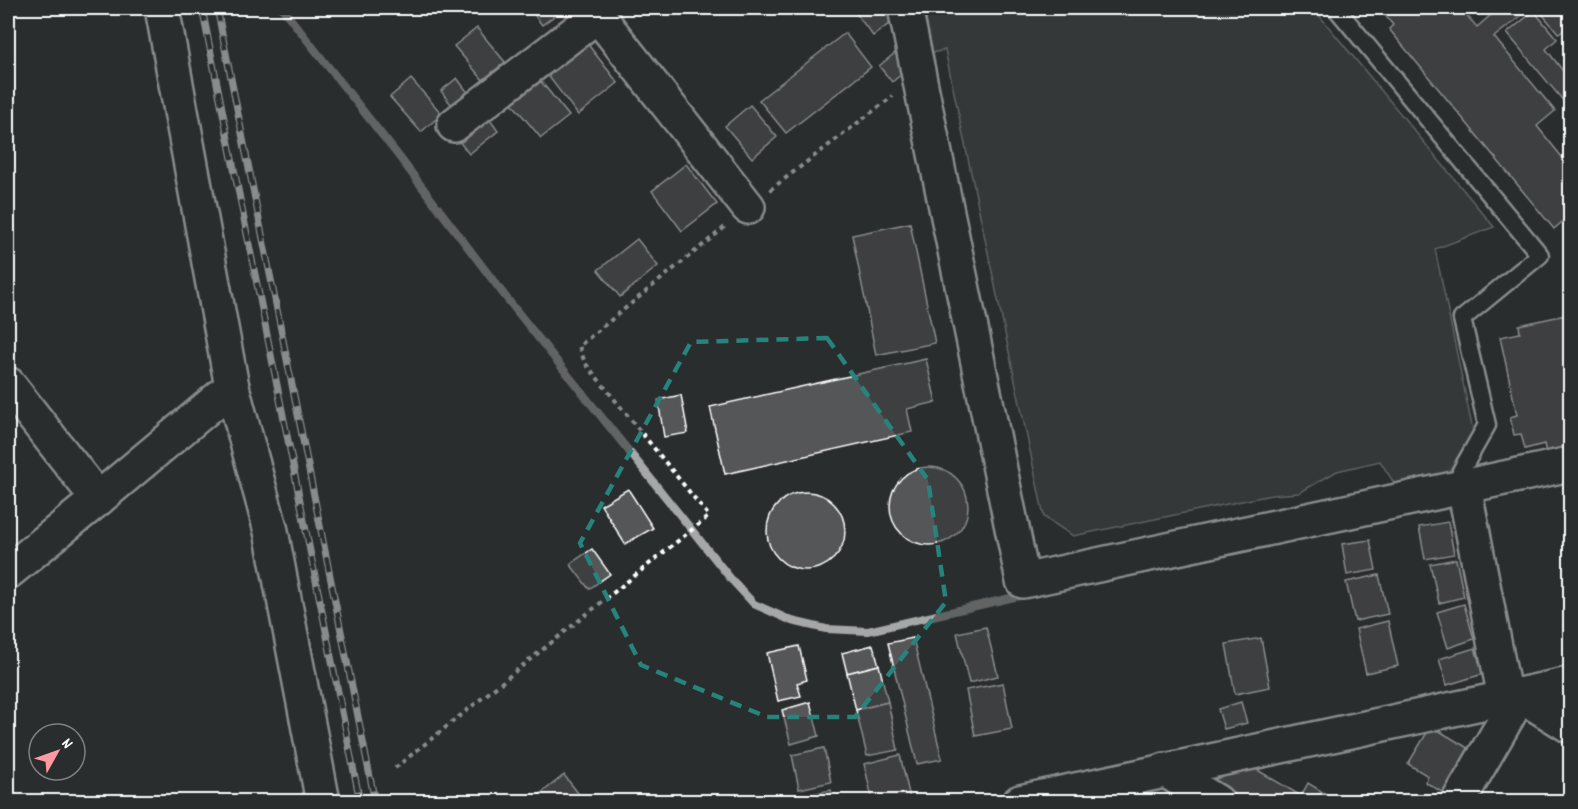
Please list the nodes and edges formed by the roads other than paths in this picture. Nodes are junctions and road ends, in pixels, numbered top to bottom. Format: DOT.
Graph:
graph roads {
  1 [pos="162,8"];
  2 [pos="905,8"];
  3 [pos="1336,8"];
  4 [pos="595,11"];
  5 [pos="454,125"];
  6 [pos="748,207"];
  7 [pos="8,384"];
  8 [pos="232,387"];
  9 [pos="1570,464"];
  10 [pos="1466,496"];
  11 [pos="98,500"];
  12 [pos="8,572"];
  13 [pos="1570,684"];
  14 [pos="1512,696"];
  15 [pos="1570,726"];
  16 [pos="1165,770"];
  17 [pos="323,801"];
  18 [pos="1020,801"];
  19 [pos="1217,801"];
  20 [pos="1458,801"];
  1 -- 8 [label="street"];
  2 -- 10 [label="street"];
  3 -- 10 [label="lane"];
  4 -- 5 [label="street"];
  4 -- 6 [label="street"];
  7 -- 11 [label="street"];
  8 -- 11 [label="street"];
  8 -- 17 [label="street"];
  9 -- 10 [label="street"];
  10 -- 14 [label="street"];
  11 -- 12 [label="street"];
  13 -- 14 [label="street"];
  14 -- 15 [label="street"];
  14 -- 16 [label="street"];
  14 -- 20 [label="street"];
  16 -- 18 [label="street"];
  16 -- 19 [label="street"];
}
